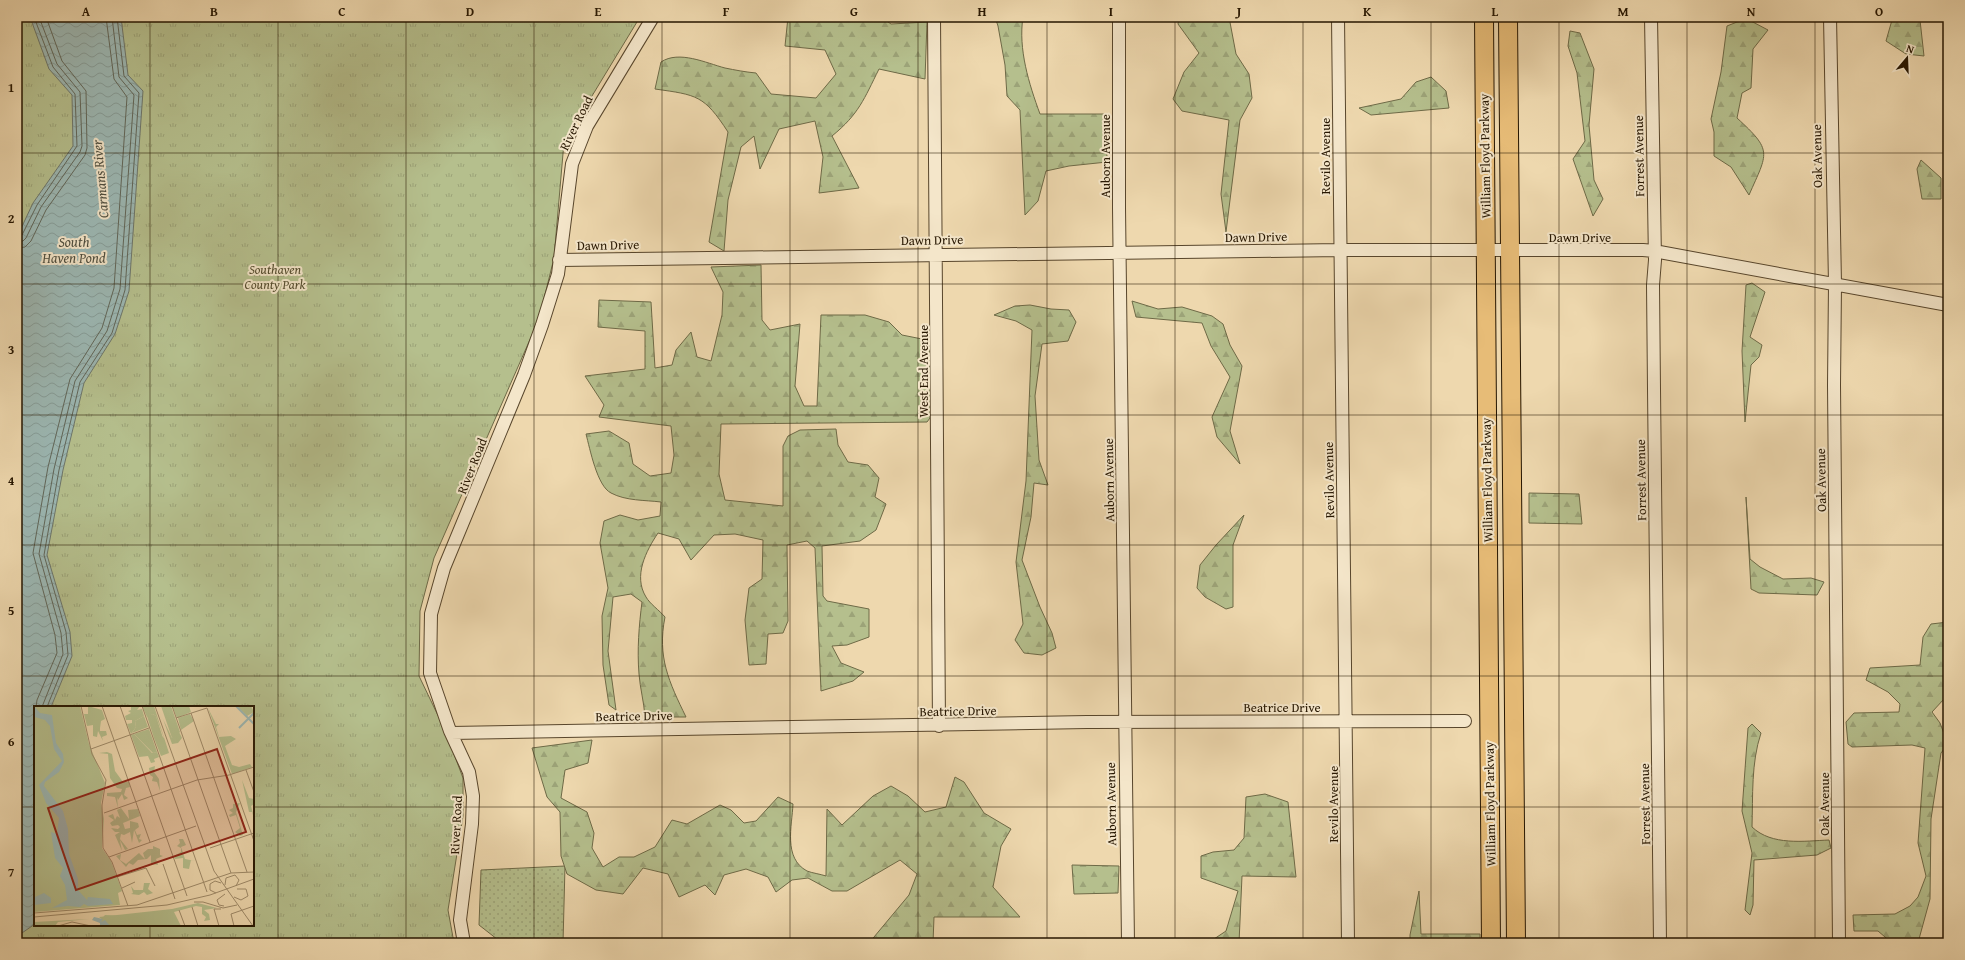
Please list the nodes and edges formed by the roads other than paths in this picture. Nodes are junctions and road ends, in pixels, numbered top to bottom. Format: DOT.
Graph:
graph roads {
  1 [pos="653,17"];
  2 [pos="934,17"];
  3 [pos="1119,17"];
  4 [pos="1338,17"];
  5 [pos="1484,17"];
  6 [pos="1508,17"];
  7 [pos="1651,17"];
  8 [pos="1830,17"];
  9 [pos="1340,250"];
  10 [pos="1510,251"];
  11 [pos="1654,251"];
  12 [pos="1120,252"];
  13 [pos="1485,252"];
  14 [pos="936,254"];
  15 [pos="559,260"];
  16 [pos="1834,284"];
  17 [pos="1948,305"];
  18 [pos="1346,721"];
  19 [pos="1465,721"];
  20 [pos="1124,723"];
  21 [pos="939,726"];
  22 [pos="452,733"];
  23 [pos="464,943"];
  24 [pos="1128,943"];
  25 [pos="1348,943"];
  26 [pos="1491,943"];
  27 [pos="1516,943"];
  28 [pos="1660,943"];
  29 [pos="1839,943"];
  1 -- 15 [label="street, River Road"];
  2 -- 14 [label="street, West End Avenue"];
  3 -- 12 [label="street, Auborn Avenue"];
  4 -- 9 [label="street, Revilo Avenue"];
  5 -- 13 [label="highway, William Floyd Parkway"];
  6 -- 10 [label="highway, William Floyd Parkway"];
  7 -- 11 [label="street, Forrest Avenue"];
  8 -- 16 [label="street, Oak Avenue"];
  9 -- 12 [label="street, Dawn Drive"];
  9 -- 13 [label="street, Dawn Drive"];
  9 -- 18 [label="street, Revilo Avenue"];
  10 -- 11 [label="street, Dawn Drive"];
  10 -- 13 [label="street, Dawn Drive"];
  10 -- 27 [label="highway, William Floyd Parkway"];
  11 -- 16 [label="street, Dawn Drive"];
  11 -- 28 [label="street, Forrest Avenue"];
  12 -- 14 [label="street, Dawn Drive"];
  12 -- 20 [label="street, Auborn Avenue"];
  13 -- 26 [label="highway, William Floyd Parkway"];
  14 -- 15 [label="street, Dawn Drive"];
  14 -- 21 [label="street, West End Avenue"];
  15 -- 22 [label="street, River Road"];
  16 -- 17 [label="street, Dawn Drive"];
  16 -- 29 [label="street, Oak Avenue"];
  18 -- 19 [label="street, Beatrice Drive"];
  18 -- 20 [label="street, Beatrice Drive"];
  18 -- 25 [label="street, Revilo Avenue"];
  20 -- 21 [label="street, Beatrice Drive"];
  20 -- 24 [label="street, Auborn Avenue"];
  21 -- 22 [label="street, Beatrice Drive"];
  22 -- 23 [label="street, River Road"];
}
